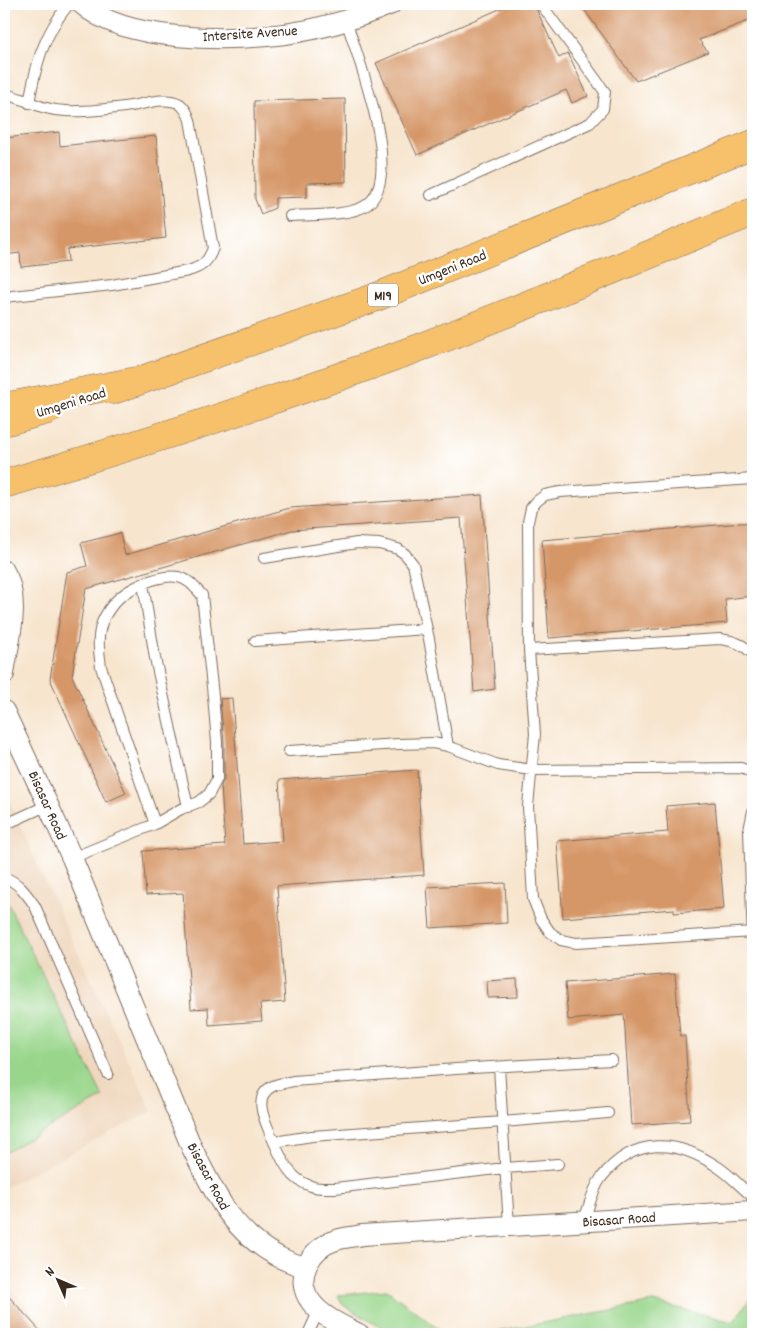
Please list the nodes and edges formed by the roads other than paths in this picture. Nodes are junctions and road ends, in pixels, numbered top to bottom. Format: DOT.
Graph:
graph roads {
  1 [pos="69,4"];
  2 [pos="82,4"];
  3 [pos="391,4"];
  4 [pos="541,4"];
  5 [pos="346,20"];
  6 [pos="4,94"];
  7 [pos="29,103"];
  8 [pos="753,144"];
  9 [pos="431,195"];
  10 [pos="753,212"];
  11 [pos="290,216"];
  12 [pos="4,297"];
  13 [pos="136,381"];
  14 [pos="4,407"];
  15 [pos="4,422"];
  16 [pos="753,479"];
  17 [pos="4,484"];
  18 [pos="264,558"];
  19 [pos="4,571"];
  20 [pos="143,584"];
  21 [pos="427,629"];
  22 [pos="255,641"];
  23 [pos="530,650"];
  24 [pos="753,654"];
  25 [pos="4,674"];
  26 [pos="4,711"];
  27 [pos="448,746"];
  28 [pos="289,751"];
  29 [pos="753,763"];
  30 [pos="741,768"];
  31 [pos="532,770"];
  32 [pos="753,773"];
  33 [pos="48,805"];
  34 [pos="188,807"];
  35 [pos="753,811"];
  36 [pos="155,824"];
  37 [pos="4,825"];
  38 [pos="72,858"];
  39 [pos="4,877"];
  40 [pos="753,932"];
  41 [pos="753,944"];
  42 [pos="612,1060"];
  43 [pos="499,1067"];
  44 [pos="108,1074"];
  45 [pos="608,1113"];
  46 [pos="503,1122"];
  47 [pos="274,1142"];
  48 [pos="558,1164"];
  49 [pos="505,1168"];
  50 [pos="753,1197"];
  51 [pos="753,1211"];
  52 [pos="584,1221"];
  53 [pos="509,1226"];
  54 [pos="306,1268"];
  55 [pos="319,1310"];
  56 [pos="308,1334"];
  57 [pos="359,1334"];
  1 -- 7 [label="lane"];
  2 -- 5 [label="street, Intersite Avenue"];
  3 -- 5 [label="street, Intersite Avenue"];
  4 -- 9 [label="lane"];
  5 -- 11 [label="lane"];
  6 -- 7 [label="lane"];
  7 -- 12 [label="lane"];
  8 -- 13 [label="highway, Umgeni Road / M19"];
  10 -- 17 [label="highway"];
  13 -- 14 [label="highway"];
  13 -- 15 [label="highway, Umgeni Road / M19"];
  16 -- 23 [label="lane"];
  18 -- 21 [label="lane"];
  19 -- 25 [label="street"];
  20 -- 34 [label="lane"];
  20 -- 34 [label="lane"];
  20 -- 36 [label="lane"];
  21 -- 22 [label="lane"];
  21 -- 27 [label="lane"];
  23 -- 24 [label="lane"];
  23 -- 31 [label="lane"];
  26 -- 33 [label="street, Bisasar Road"];
  27 -- 28 [label="lane"];
  27 -- 31 [label="lane"];
  29 -- 30 [label="lane"];
  30 -- 31 [label="lane"];
  30 -- 32 [label="lane"];
  31 -- 40 [label="lane"];
  33 -- 37 [label="lane"];
  33 -- 38 [label="street, Bisasar Road"];
  34 -- 36 [label="lane"];
  35 -- 40 [label="lane"];
  36 -- 38 [label="lane"];
  38 -- 54 [label="street, Bisasar Road"];
  39 -- 44 [label="lane"];
  40 -- 41 [label="lane"];
  42 -- 43 [label="lane"];
  43 -- 46 [label="lane"];
  43 -- 47 [label="lane"];
  45 -- 46 [label="lane"];
  46 -- 47 [label="lane"];
  46 -- 49 [label="lane"];
  47 -- 49 [label="lane"];
  48 -- 49 [label="lane"];
  49 -- 53 [label="lane"];
  50 -- 52 [label="lane"];
  51 -- 52 [label="street, Bisasar Road"];
  52 -- 53 [label="street, Bisasar Road"];
  53 -- 54 [label="street, Bisasar Road"];
  54 -- 55 [label="street"];
  55 -- 56 [label="lane"];
  55 -- 57 [label="street"];
}
